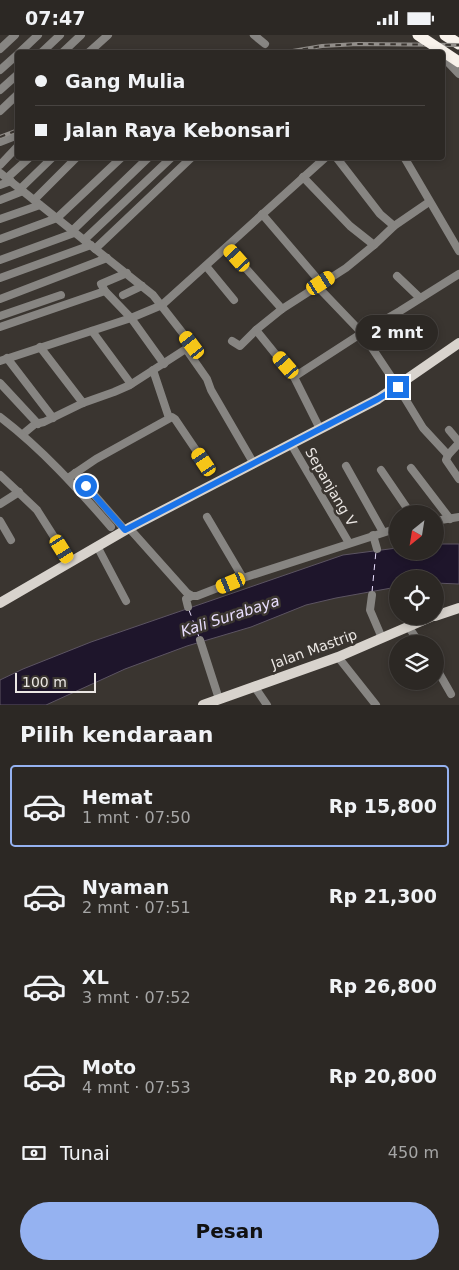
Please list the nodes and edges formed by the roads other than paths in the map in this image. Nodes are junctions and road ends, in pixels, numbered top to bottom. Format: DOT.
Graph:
graph roads {
  1 [pos="16,35"];
  2 [pos="38,35"];
  3 [pos="60,35"];
  4 [pos="81,35"];
  5 [pos="108,35"];
  6 [pos="254,35"];
  7 [pos="412,35"];
  8 [pos="418,35"];
  9 [pos="446,35"];
  10 [pos="265,44"];
  11 [pos="459,44"];
  12 [pos="0,49"];
  13 [pos="21,50"];
  14 [pos="44,50"];
  15 [pos="65,50"];
  16 [pos="91,50"];
  17 [pos="436,50"];
  18 [pos="440,50"];
  19 [pos="445,53"];
  20 [pos="459,53"];
  21 [pos="445,54"];
  22 [pos="15,56"];
  23 [pos="445,56"];
  24 [pos="445,58"];
  25 [pos="459,63"];
  26 [pos="0,70"];
  27 [pos="459,74"];
  28 [pos="15,77"];
  29 [pos="0,90"];
  30 [pos="15,97"];
  31 [pos="0,111"];
  32 [pos="15,136"];
  33 [pos="0,142"];
  34 [pos="15,150"];
  35 [pos="27,160"];
  36 [pos="50,160"];
  37 [pos="74,160"];
  38 [pos="119,160"];
  39 [pos="146,160"];
  40 [pos="169,160"];
  41 [pos="189,160"];
  42 [pos="323,160"];
  43 [pos="338,160"];
  44 [pos="406,160"];
  45 [pos="0,165"];
  46 [pos="0,173"];
  47 [pos="303,177"];
  48 [pos="9,180"];
  49 [pos="0,185"];
  50 [pos="22,190"];
  51 [pos="0,200"];
  52 [pos="37,202"];
  53 [pos="429,202"];
  54 [pos="262,214"];
  55 [pos="57,218"];
  56 [pos="0,219"];
  57 [pos="394,227"];
  58 [pos="73,231"];
  59 [pos="0,239"];
  60 [pos="90,245"];
  61 [pos="374,245"];
  62 [pos="227,247"];
  63 [pos="459,251"];
  64 [pos="108,258"];
  65 [pos="0,260"];
  66 [pos="206,266"];
  67 [pos="127,273"];
  68 [pos="459,274"];
  69 [pos="397,276"];
  70 [pos="0,278"];
  71 [pos="319,285"];
  72 [pos="142,286"];
  73 [pos="105,291"];
  74 [pos="61,295"];
  75 [pos="123,295"];
  76 [pos="420,298"];
  77 [pos="0,299"];
  78 [pos="234,300"];
  79 [pos="162,305"];
  80 [pos="282,309"];
  81 [pos="0,317"];
  82 [pos="131,318"];
  83 [pos="0,327"];
  84 [pos="92,331"];
  85 [pos="256,331"];
  86 [pos="362,333"];
  87 [pos="232,341"];
  88 [pos="459,343"];
  89 [pos="40,347"];
  90 [pos="186,349"];
  91 [pos="3,359"];
  92 [pos="164,364"];
  93 [pos="153,370"];
  94 [pos="294,377"];
  95 [pos="0,383"];
  96 [pos="131,384"];
  97 [pos="398,387"];
  98 [pos="83,403"];
  99 [pos="0,417"];
  100 [pos="53,417"];
  101 [pos="169,419"];
  102 [pos="38,424"];
  103 [pos="320,429"];
  104 [pos="449,430"];
  105 [pos="23,435"];
  106 [pos="459,442"];
  107 [pos="291,444"];
  108 [pos="448,455"];
  109 [pos="204,462"];
  110 [pos="254,464"];
  111 [pos="346,466"];
  112 [pos="410,468"];
  113 [pos="381,470"];
  114 [pos="0,475"];
  115 [pos="72,476"];
  116 [pos="459,479"];
  117 [pos="19,492"];
  118 [pos="0,504"];
  119 [pos="405,505"];
  120 [pos="207,517"];
  121 [pos="459,517"];
  122 [pos="450,519"];
  123 [pos="444,520"];
  124 [pos="0,521"];
  125 [pos="111,527"];
  126 [pos="127,529"];
  127 [pos="389,530"];
  128 [pos="383,532"];
  129 [pos="373,535"];
  130 [pos="11,540"];
  131 [pos="349,543"];
  132 [pos="97,546"];
  133 [pos="377,549"];
  134 [pos="70,561"];
  135 [pos="243,578"];
  136 [pos="372,595"];
  137 [pos="192,596"];
  138 [pos="126,601"];
  139 [pos="0,603"];
  140 [pos="188,607"];
  141 [pos="459,608"];
  142 [pos="444,613"];
  143 [pos="408,626"];
  144 [pos="414,635"];
  145 [pos="382,638"];
  146 [pos="200,640"];
  147 [pos="338,657"];
  148 [pos="444,682"];
  149 [pos="254,686"];
  150 [pos="451,694"];
  151 [pos="219,699"];
  152 [pos="203,705"];
  153 [pos="267,705"];
  154 [pos="376,705"];
  1 -- 12 [label="street"];
  2 -- 13 [label="street"];
  3 -- 14 [label="street"];
  4 -- 15 [label="street"];
  5 -- 16 [label="street"];
  6 -- 10 [label="street"];
  7 -- 17 [label="highway, bridge"];
  8 -- 18 [label="highway, bridge"];
  9 -- 11 [label="highway"];
  19 -- 25 [label="highway, bridge"];
  20 -- 21 [label="street"];
  22 -- 26 [label="street"];
  23 -- 25 [label="highway, bridge"];
  24 -- 27 [label="street"];
  28 -- 29 [label="street"];
  30 -- 31 [label="street"];
  32 -- 33 [label="street"];
  34 -- 45 [label="street"];
  35 -- 48 [label="street"];
  36 -- 50 [label="street"];
  37 -- 52 [label="street"];
  38 -- 55 [label="street"];
  39 -- 58 [label="street"];
  40 -- 60 [label="street"];
  41 -- 60 [label="street"];
  42 -- 47 [label="street"];
  43 -- 57 [label="street"];
  44 -- 53 [label="street"];
  46 -- 48 [label="street"];
  47 -- 54 [label="street"];
  47 -- 61 [label="street"];
  48 -- 49 [label="street"];
  48 -- 50 [label="street"];
  50 -- 51 [label="street"];
  50 -- 52 [label="street"];
  52 -- 55 [label="street"];
  52 -- 56 [label="street"];
  53 -- 57 [label="street"];
  53 -- 63 [label="street"];
  54 -- 62 [label="street"];
  54 -- 71 [label="street"];
  55 -- 58 [label="street"];
  55 -- 59 [label="street"];
  57 -- 61 [label="street"];
  58 -- 60 [label="street"];
  58 -- 65 [label="street"];
  60 -- 64 [label="street"];
  60 -- 70 [label="street"];
  61 -- 71 [label="street"];
  62 -- 66 [label="street"];
  62 -- 80 [label="street"];
  64 -- 67 [label="street"];
  64 -- 77 [label="street"];
  66 -- 78 [label="street"];
  66 -- 79 [label="street"];
  67 -- 72 [label="street"];
  67 -- 73 [label="street"];
  68 -- 76 [label="street"];
  69 -- 76 [label="street"];
  71 -- 80 [label="street"];
  71 -- 86 [label="street"];
  72 -- 75 [label="street"];
  72 -- 79 [label="street"];
  73 -- 82 [label="street"];
  73 -- 83 [label="street"];
  74 -- 81 [label="street"];
  76 -- 86 [label="street"];
  79 -- 82 [label="street"];
  79 -- 90 [label="street"];
  80 -- 85 [label="street"];
  82 -- 84 [label="street"];
  82 -- 92 [label="street"];
  84 -- 89 [label="street"];
  84 -- 96 [label="street"];
  85 -- 87 [label="street"];
  85 -- 94 [label="street"];
  86 -- 94 [label="street"];
  86 -- 97 [label="street"];
  88 -- 97 [label="main road"];
  89 -- 91 [label="street"];
  89 -- 98 [label="street"];
  90 -- 92 [label="street"];
  90 -- 110 [label="street"];
  91 -- 100 [label="street"];
  92 -- 93 [label="street"];
  93 -- 96 [label="street"];
  93 -- 101 [label="street"];
  94 -- 103 [label="street"];
  95 -- 102 [label="street"];
  96 -- 98 [label="street"];
  97 -- 103 [label="main road"];
  97 -- 108 [label="street"];
  98 -- 100 [label="street"];
  99 -- 105 [label="street"];
  100 -- 102 [label="street"];
  101 -- 109 [label="street"];
  101 -- 115 [label="street"];
  102 -- 105 [label="street"];
  103 -- 107 [label="main road"];
  104 -- 106 [label="street"];
  105 -- 115 [label="street"];
  106 -- 108 [label="street"];
  107 -- 110 [label="main road"];
  107 -- 131 [label="street, Sepanjang V"];
  108 -- 116 [label="street"];
  110 -- 126 [label="main road"];
  111 -- 128 [label="street"];
  112 -- 122 [label="street"];
  113 -- 119 [label="street"];
  114 -- 117 [label="street"];
  115 -- 125 [label="street"];
  115 -- 126 [label="street"];
  117 -- 118 [label="street"];
  117 -- 134 [label="street"];
  120 -- 135 [label="street"];
  121 -- 122 [label="street"];
  122 -- 123 [label="street"];
  124 -- 130 [label="street"];
  126 -- 132 [label="main road"];
  126 -- 137 [label="street"];
  127 -- 128 [label="street"];
  128 -- 129 [label="street"];
  129 -- 131 [label="street"];
  129 -- 133 [label="street"];
  131 -- 135 [label="street"];
  132 -- 134 [label="main road"];
  132 -- 138 [label="street"];
  134 -- 139 [label="main road"];
  135 -- 137 [label="street"];
  136 -- 145 [label="street"];
  137 -- 140 [label="street"];
  141 -- 142 [label="main road, Jalan Mastrip"];
  143 -- 144 [label="street"];
  143 -- 145 [label="main road, Jalan Mastrip"];
  145 -- 147 [label="main road, Jalan Mastrip"];
  146 -- 151 [label="street"];
  147 -- 149 [label="main road, Jalan Mastrip"];
  147 -- 154 [label="street"];
  148 -- 150 [label="street"];
  149 -- 151 [label="main road, Jalan Mastrip"];
  149 -- 153 [label="street"];
  151 -- 152 [label="main road, Jalan Mastrip"];
}
